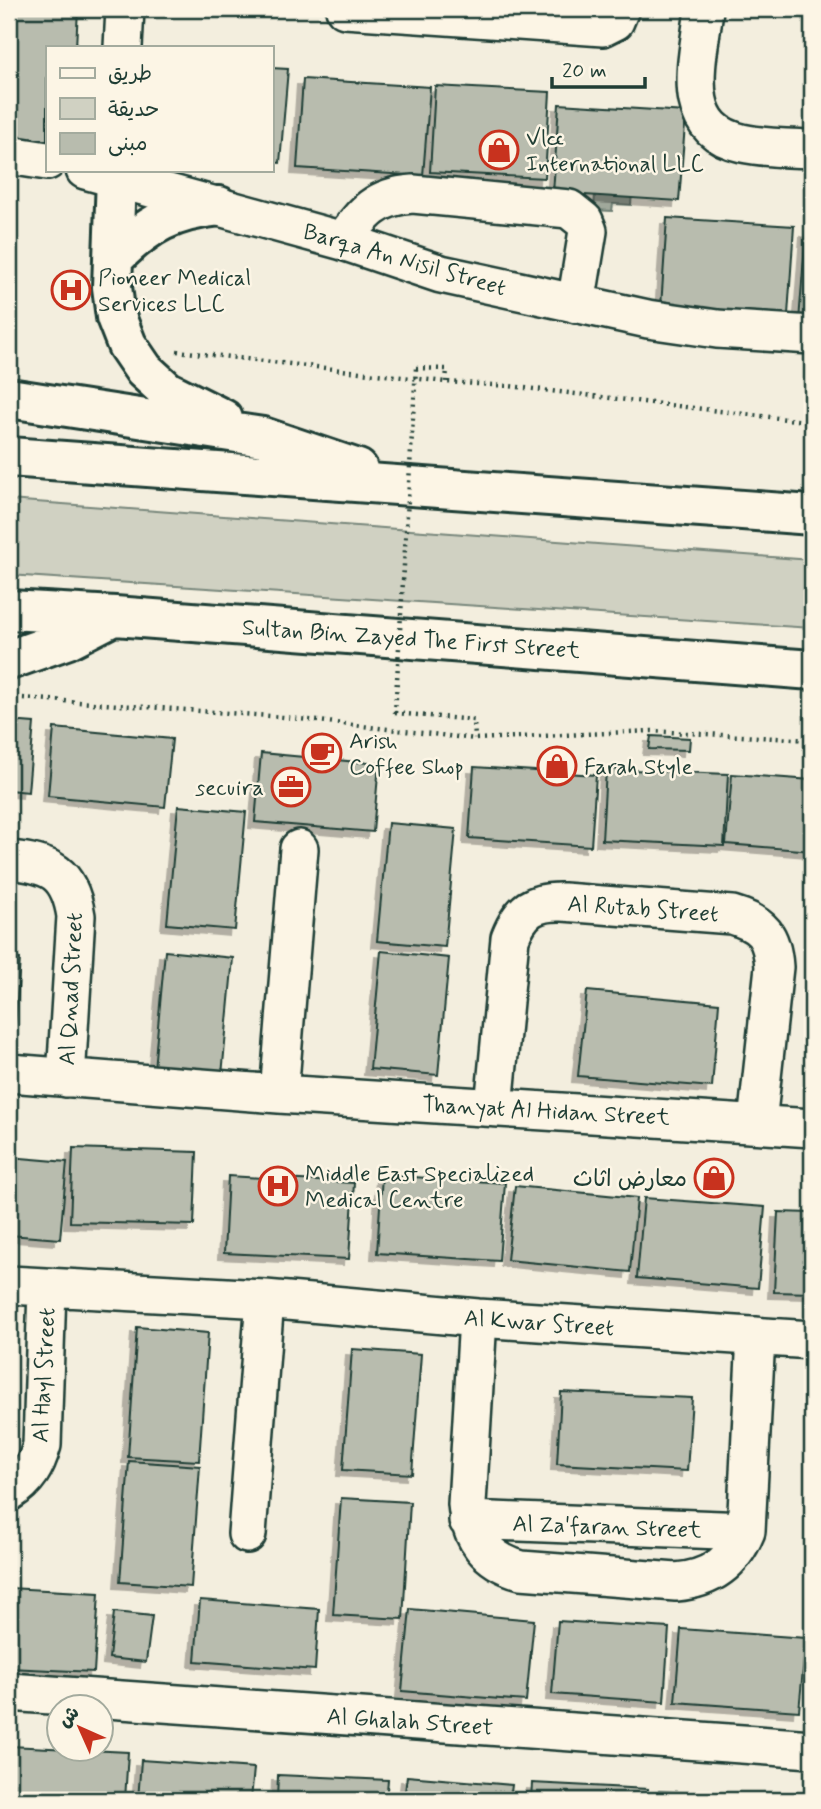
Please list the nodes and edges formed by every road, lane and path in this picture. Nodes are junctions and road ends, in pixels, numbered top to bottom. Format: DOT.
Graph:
graph roads {
  1 [pos="125,9"];
  2 [pos="359,9"];
  3 [pos="620,9"];
  4 [pos="705,9"];
  5 [pos="123,46"];
  6 [pos="812,149"];
  7 [pos="9,155"];
  8 [pos="46,161"];
  9 [pos="106,172"];
  10 [pos="219,206"];
  11 [pos="343,241"];
  12 [pos="115,257"];
  13 [pos="576,304"];
  14 [pos="812,335"];
  15 [pos="127,345"];
  16 [pos="446,382"];
  17 [pos="9,398"];
  18 [pos="812,422"];
  19 [pos="263,437"];
  20 [pos="9,457"];
  21 [pos="410,486"];
  22 [pos="812,515"];
  23 [pos="9,610"];
  24 [pos="115,616"];
  25 [pos="9,660"];
  26 [pos="812,670"];
  27 [pos="9,697"];
  28 [pos="475,739"];
  29 [pos="812,740"];
  30 [pos="299,849"];
  31 [pos="9,860"];
  32 [pos="9,1073"];
  33 [pos="66,1077"];
  34 [pos="279,1094"];
  35 [pos="494,1107"];
  36 [pos="757,1123"];
  37 [pos="812,1128"];
  38 [pos="9,1285"];
  39 [pos="47,1288"];
  40 [pos="265,1299"];
  41 [pos="478,1318"];
  42 [pos="756,1336"];
  43 [pos="812,1340"];
  44 [pos="9,1492"];
  45 [pos="468,1520"];
  46 [pos="746,1531"];
  47 [pos="247,1534"];
  48 [pos="9,1692"];
  49 [pos="812,1749"];
  1 -- 5 [label="street"];
  2 -- 3 [label="street"];
  4 -- 6 [label="street"];
  7 -- 8 [label="street"];
  9 -- 10 [label="street, Barqa An Nisil Street"];
  9 -- 12 [label="main road"];
  10 -- 11 [label="street, Barqa An Nisil Street"];
  10 -- 12 [label="main road"];
  11 -- 13 [label="street, Barqa An Nisil Street"];
  11 -- 13 [label="street"];
  12 -- 15 [label="main road"];
  13 -- 14 [label="street, Barqa An Nisil Street"];
  15 -- 16 [label="path"];
  15 -- 19 [label="main road"];
  16 -- 18 [label="path"];
  16 -- 28 [label="path, bridge"];
  17 -- 19 [label="main road"];
  19 -- 21 [label="main road"];
  20 -- 21 [label="main road"];
  21 -- 22 [label="main road"];
  23 -- 24 [label="main road, Sultan Bin Zayed The First Street"];
  24 -- 25 [label="main road"];
  24 -- 26 [label="main road, Sultan Bin Zayed The First Street"];
  27 -- 28 [label="path"];
  28 -- 29 [label="path"];
  30 -- 34 [label="street"];
  31 -- 33 [label="street, Al Qnad Street"];
  32 -- 33 [label="street, Thanyat Al Hidan Street"];
  33 -- 34 [label="street, Thanyat Al Hidan Street"];
  34 -- 35 [label="street, Thanyat Al Hidan Street"];
  35 -- 36 [label="street, Thanyat Al Hidan Street"];
  35 -- 36 [label="street, Al Rutab Street"];
  36 -- 37 [label="street, Thanyat Al Hidan Street"];
  38 -- 39 [label="street, Al Kwar Street"];
  39 -- 40 [label="street, Al Kwar Street"];
  39 -- 44 [label="street, Al Hayl Street"];
  40 -- 41 [label="street, Al Kwar Street"];
  40 -- 47 [label="street"];
  41 -- 42 [label="street, Al Kwar Street"];
  41 -- 45 [label="street, Al Za'faran Street"];
  42 -- 43 [label="street, Al Kwar Street"];
  42 -- 46 [label="street, Al Za'faran Street"];
  45 -- 46 [label="street, Al Za'faran Street"];
  45 -- 46 [label="street, Al Za'faran Street"];
  48 -- 49 [label="street, Al Ghalah Street"];
}
